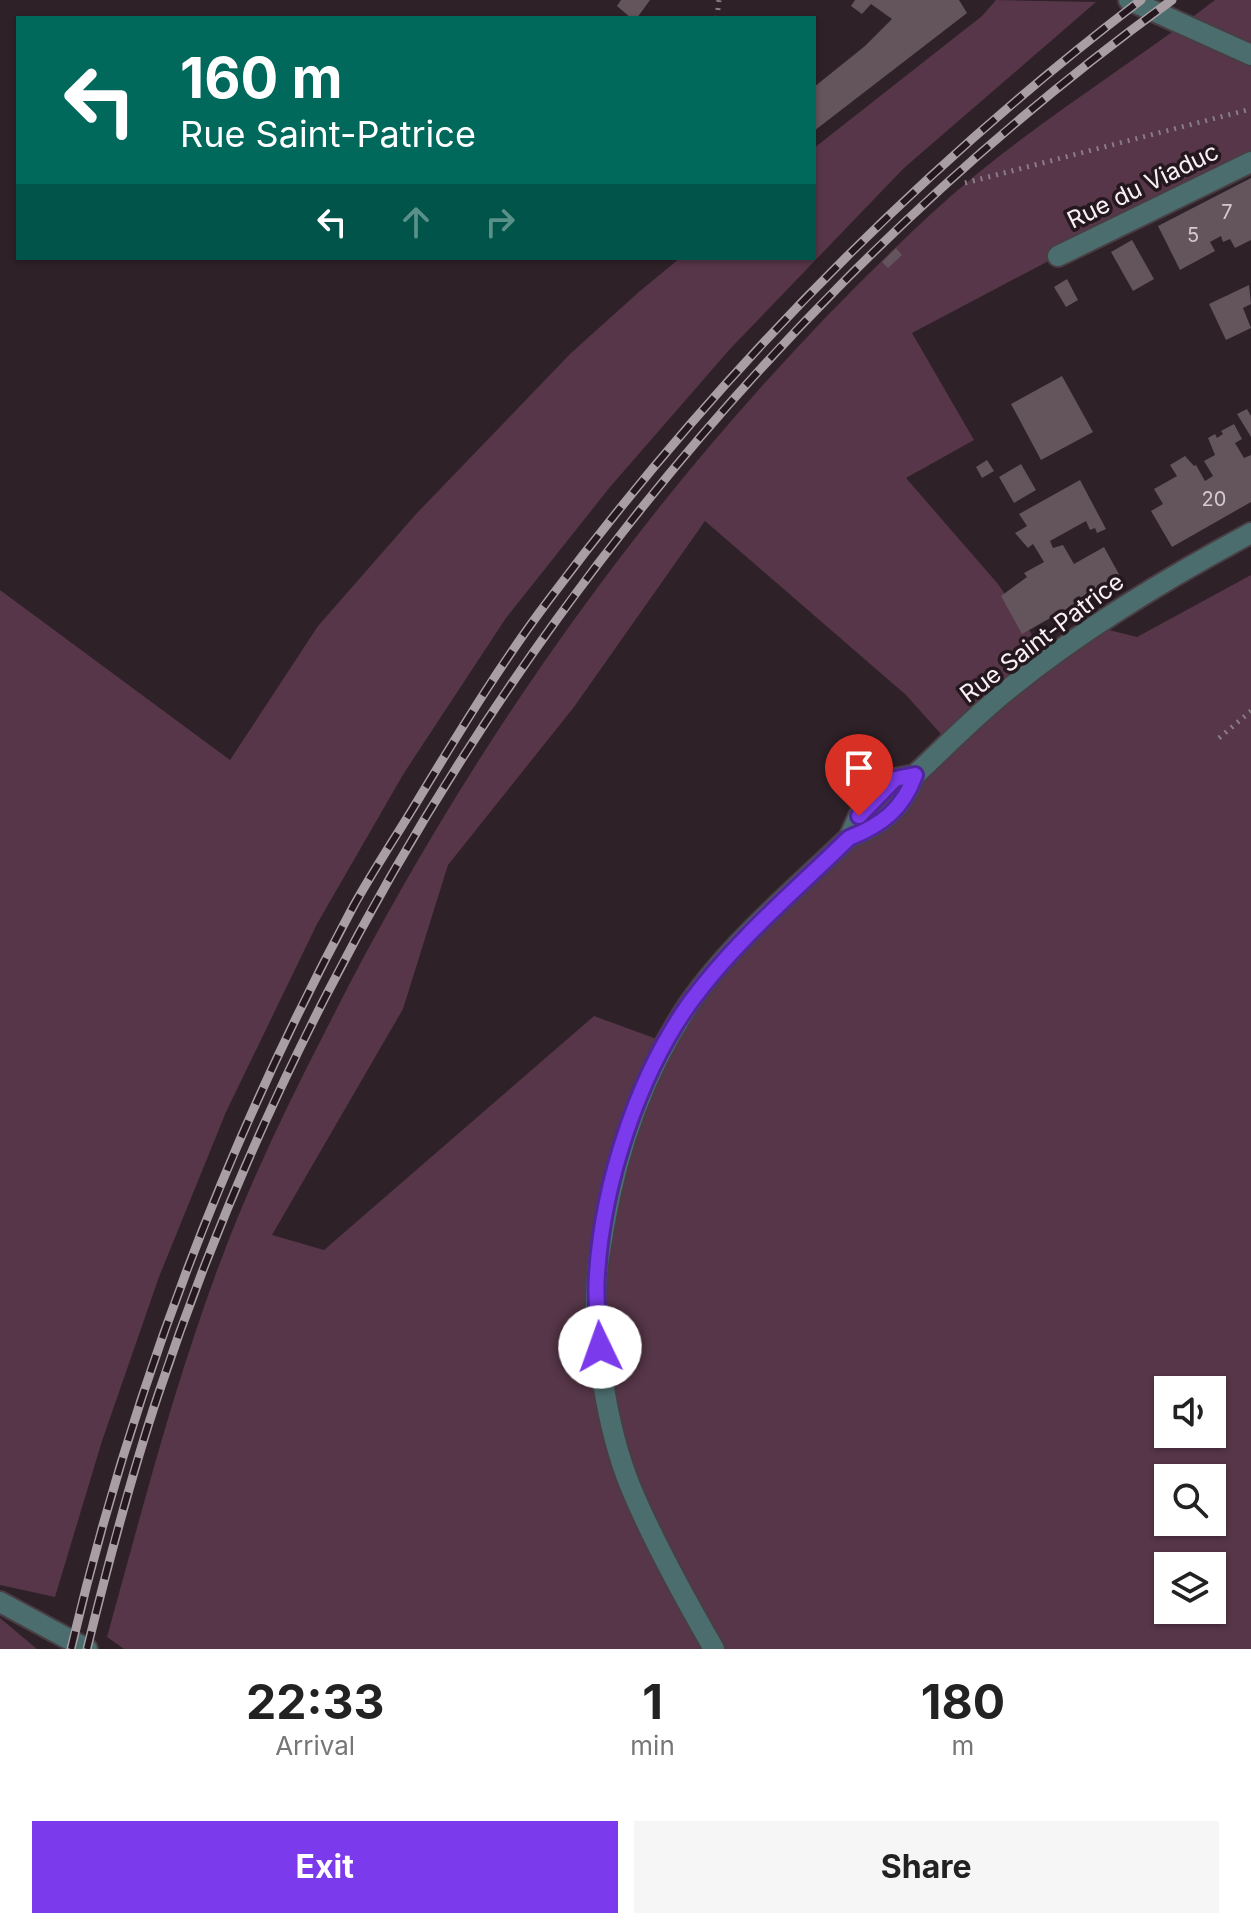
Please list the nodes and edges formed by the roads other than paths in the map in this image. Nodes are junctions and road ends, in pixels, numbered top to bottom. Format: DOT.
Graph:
graph roads {
  1 [pos="1129,0"];
  2 [pos="1251,55"];
  3 [pos="1251,162"];
  4 [pos="1058,256"];
  5 [pos="1251,533"];
  6 [pos="0,1602"];
  7 [pos="87,1649"];
  8 [pos="714,1649"];
  1 -- 2 [label="street"];
  3 -- 4 [label="street, Rue du Viaduc"];
  5 -- 8 [label="street, Rue Saint-Patrice"];
  6 -- 7 [label="street"];
}
